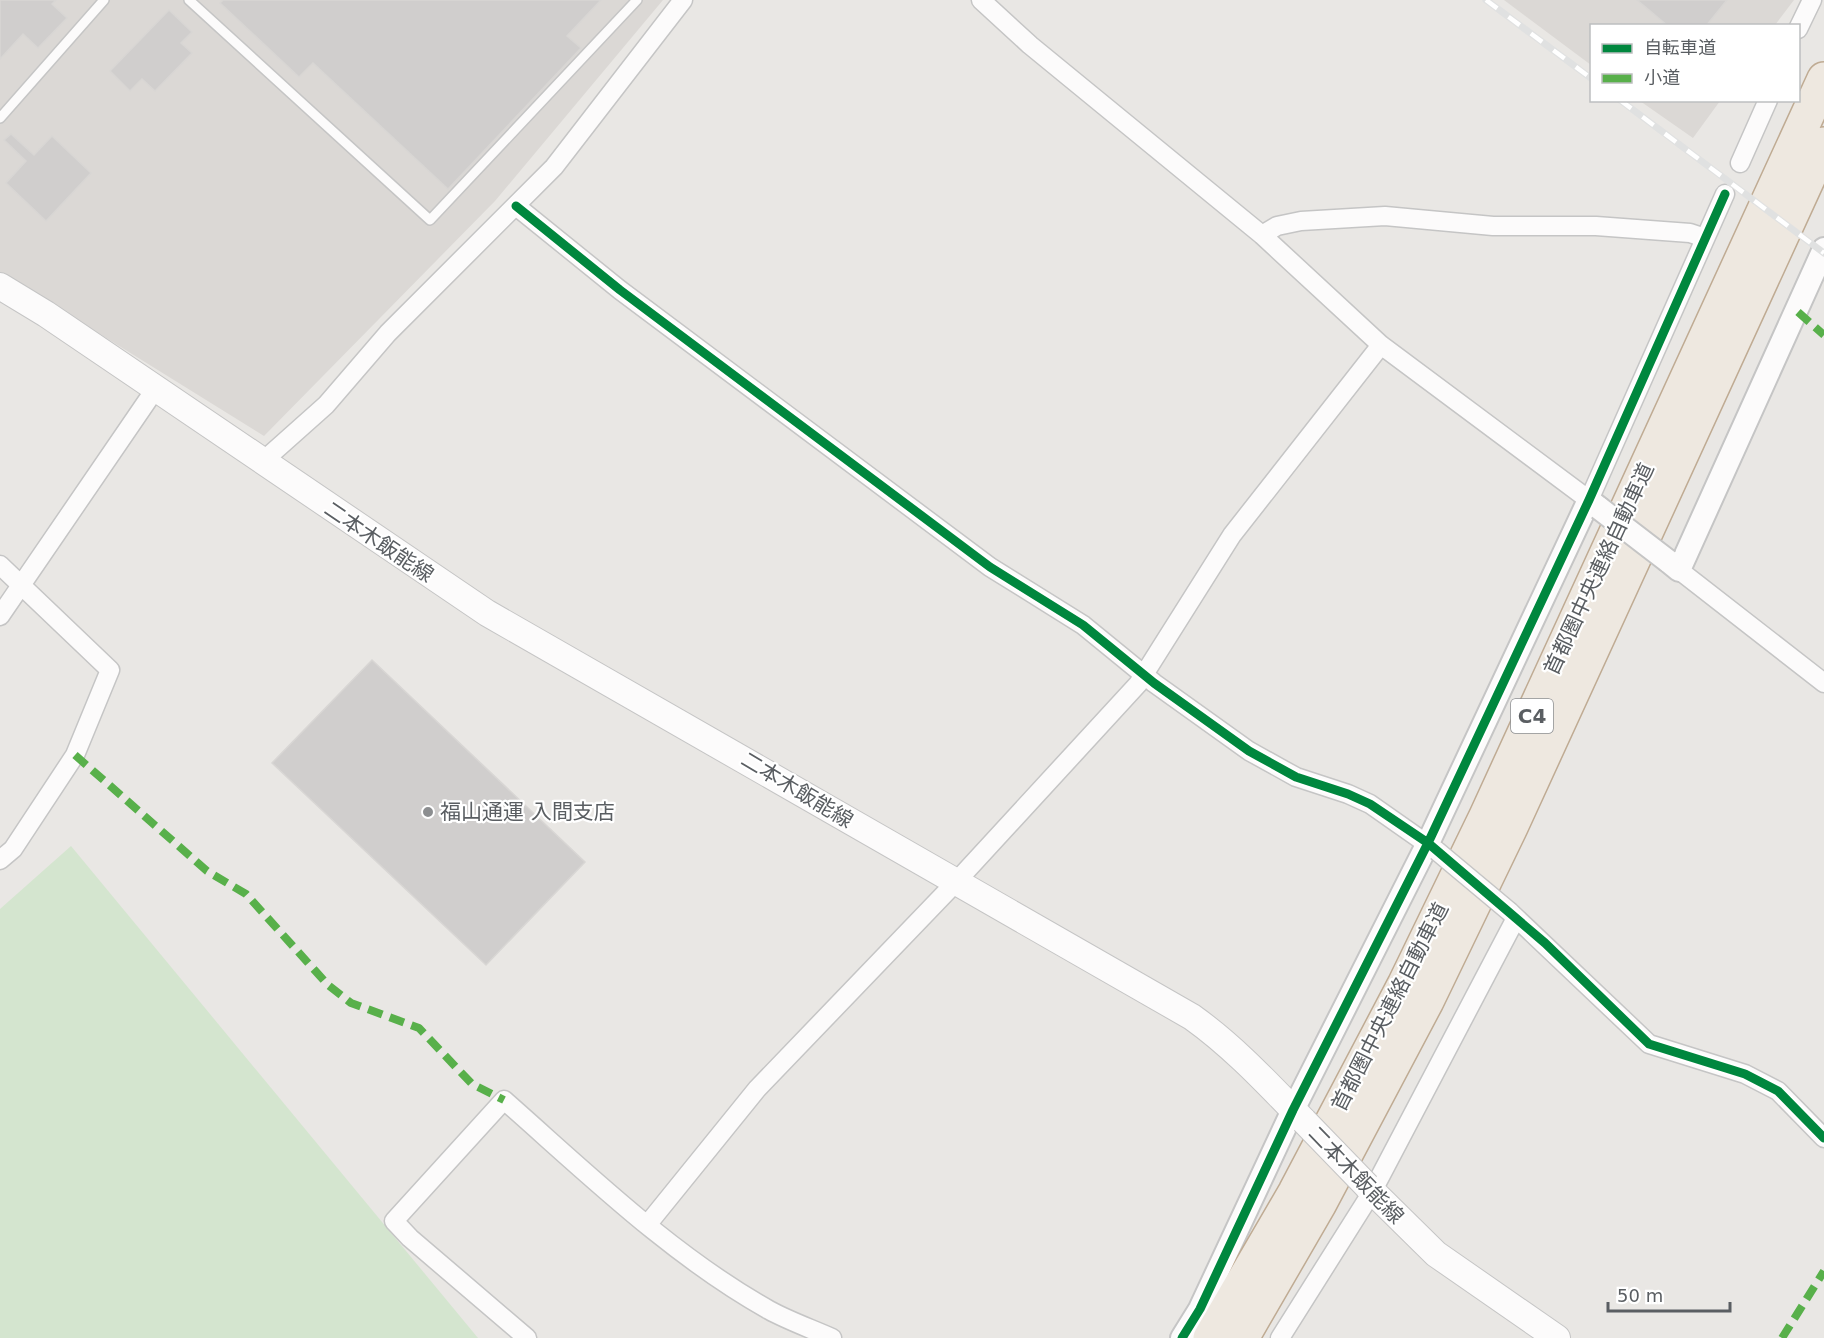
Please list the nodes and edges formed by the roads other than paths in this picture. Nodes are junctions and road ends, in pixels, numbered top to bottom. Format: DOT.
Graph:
graph roads {
  1 [pos="104,0"];
  2 [pos="189,0"];
  3 [pos="637,0"];
  4 [pos="683,0"];
  5 [pos="981,0"];
  6 [pos="1812,0"];
  7 [pos="1800,25"];
  8 [pos="1824,79"];
  9 [pos="1766,102"];
  10 [pos="0,118"];
  11 [pos="1824,144"];
  12 [pos="1740,163"];
  13 [pos="1725,194"];
  14 [pos="516,206"];
  15 [pos="1262,235"];
  16 [pos="1705,238"];
  17 [pos="1824,249"];
  18 [pos="0,286"];
  19 [pos="1382,345"];
  20 [pos="156,388"];
  21 [pos="262,462"];
  22 [pos="1594,504"];
  23 [pos="0,565"];
  24 [pos="1674,565"];
  25 [pos="21,585"];
  26 [pos="0,616"];
  27 [pos="1144,673"];
  28 [pos="1824,683"];
  29 [pos="1433,847"];
  30 [pos="0,860"];
  31 [pos="955,884"];
  32 [pos="1512,916"];
  33 [pos="1298,1115"];
  34 [pos="1824,1138"];
  35 [pos="1370,1189"];
  36 [pos="647,1225"];
  37 [pos="527,1338"];
  38 [pos="832,1338"];
  39 [pos="1182,1338"];
  40 [pos="1210,1338"];
  41 [pos="1242,1338"];
  42 [pos="1280,1338"];
  43 [pos="1557,1338"];
  1 -- 10 [label="lane"];
  2 -- 3 [label="lane"];
  4 -- 14 [label="street"];
  5 -- 15 [label="street"];
  6 -- 7 [label="street"];
  8 -- 40 [label="highway, 首都圏中央連絡自動車道 / C4"];
  9 -- 12 [label="street"];
  11 -- 41 [label="highway, 首都圏中央連絡自動車道 / C4"];
  13 -- 16 [label="street"];
  14 -- 21 [label="street"];
  14 -- 27 [label="street"];
  15 -- 16 [label="street"];
  15 -- 19 [label="street"];
  16 -- 22 [label="street"];
  17 -- 24 [label="street"];
  18 -- 20 [label="main road, 二本木飯能線"];
  19 -- 22 [label="street"];
  19 -- 27 [label="street"];
  20 -- 21 [label="main road, 二本木飯能線"];
  20 -- 25 [label="street"];
  21 -- 31 [label="main road, 二本木飯能線"];
  22 -- 24 [label="street, bridge"];
  22 -- 29 [label="street"];
  23 -- 25 [label="street"];
  24 -- 28 [label="street"];
  25 -- 26 [label="street"];
  25 -- 30 [label="street"];
  27 -- 29 [label="street"];
  27 -- 31 [label="street"];
  29 -- 32 [label="street, bridge"];
  29 -- 33 [label="street"];
  31 -- 33 [label="main road, 二本木飯能線"];
  31 -- 36 [label="street"];
  32 -- 34 [label="street"];
  32 -- 35 [label="street"];
  33 -- 35 [label="main road, 二本木飯能線, bridge"];
  33 -- 39 [label="street"];
  35 -- 42 [label="street"];
  35 -- 43 [label="main road, 二本木飯能線"];
  36 -- 37 [label="street"];
  36 -- 38 [label="street"];
}
